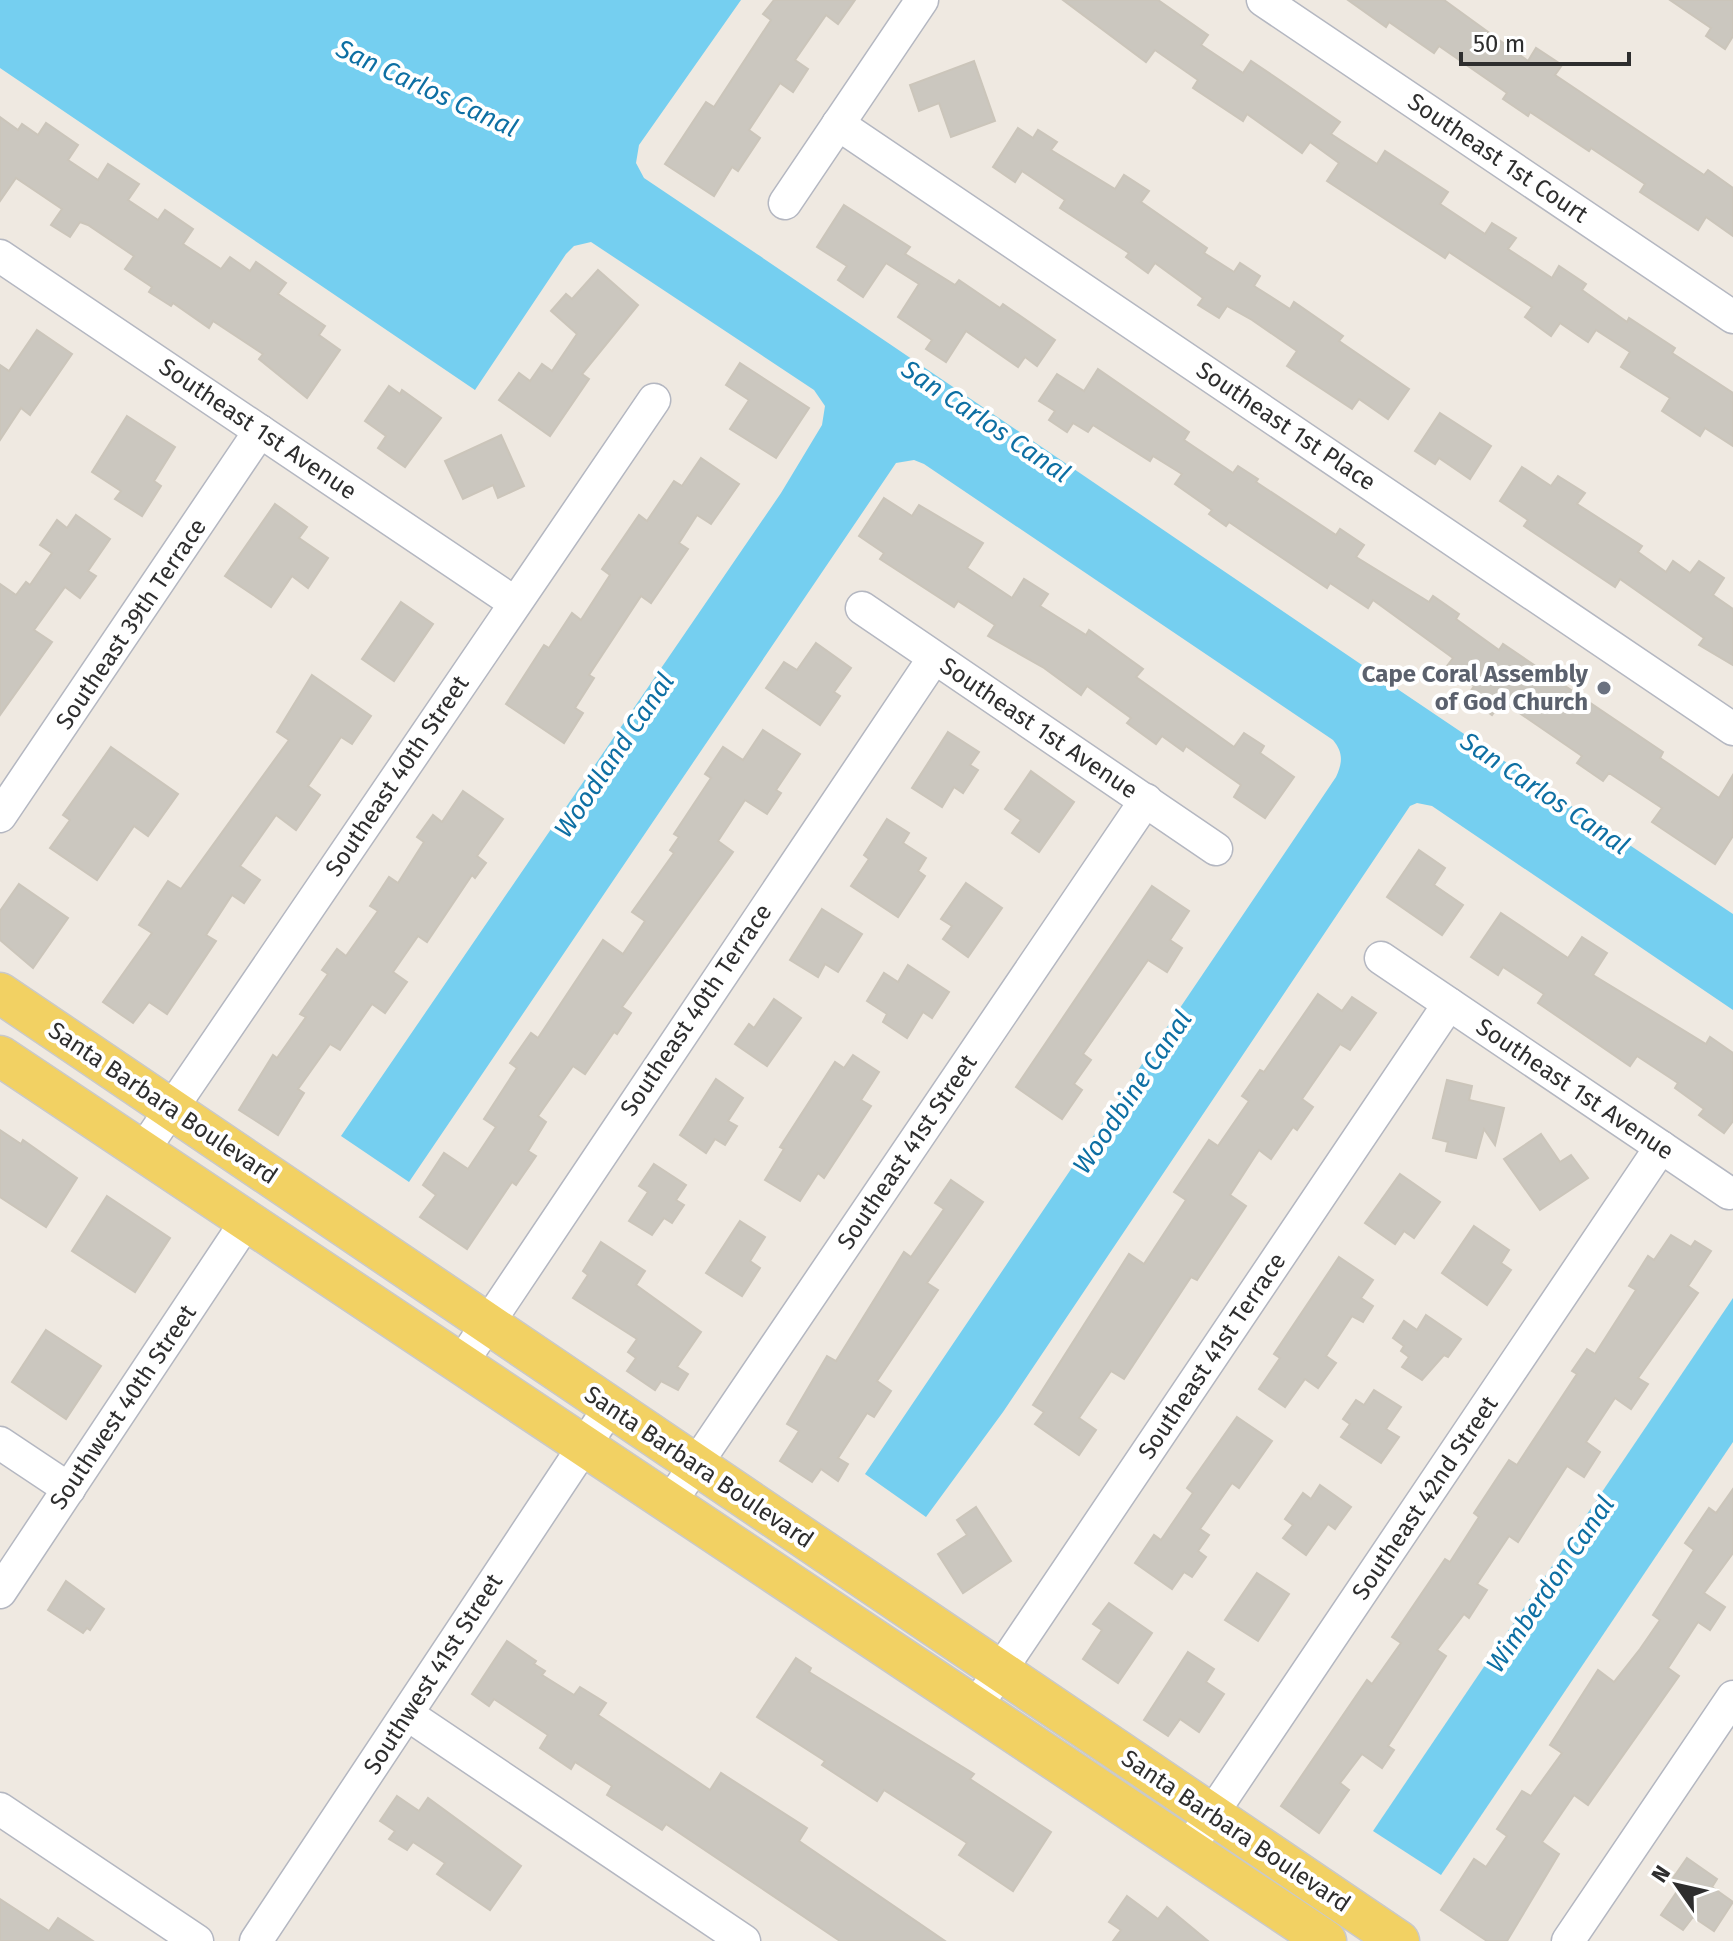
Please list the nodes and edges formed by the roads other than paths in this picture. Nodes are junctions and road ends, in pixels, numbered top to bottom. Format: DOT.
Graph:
graph roads {
  1 [pos="922,0"];
  2 [pos="1263,0"];
  3 [pos="838,124"];
  4 [pos="785,203"];
  5 [pos="2,261"];
  6 [pos="1733,317"];
  7 [pos="654,400"];
  8 [pos="260,431"];
  9 [pos="515,603"];
  10 [pos="862,608"];
  11 [pos="934,658"];
  12 [pos="1733,729"];
  13 [pos="1146,800"];
  14 [pos="0,816"];
  15 [pos="1216,849"];
  16 [pos="1381,958"];
  17 [pos="0,993"];
  18 [pos="1449,1004"];
  19 [pos="0,1056"];
  20 [pos="173,1110"];
  21 [pos="1661,1147"];
  22 [pos="142,1152"];
  23 [pos="1729,1193"];
  24 [pos="246,1222"];
  25 [pos="486,1322"];
  26 [pos="460,1365"];
  27 [pos="610,1407"];
  28 [pos="0,1443"];
  29 [pos="584,1447"];
  30 [pos="696,1465"];
  31 [pos="69,1489"];
  32 [pos="669,1504"];
  33 [pos="0,1592"];
  34 [pos="1000,1672"];
  35 [pos="1733,1697"];
  36 [pos="975,1708"];
  37 [pos="407,1714"];
  38 [pos="0,1809"];
  39 [pos="1212,1814"];
  40 [pos="1188,1849"];
  41 [pos="197,1941"];
  42 [pos="256,1941"];
  43 [pos="744,1941"];
  44 [pos="1326,1941"];
  45 [pos="1399,1941"];
  46 [pos="1568,1941"];
  1 -- 3 [label="street"];
  2 -- 6 [label="street, Southeast 1st Court"];
  3 -- 4 [label="street"];
  3 -- 12 [label="street, Southeast 1st Place"];
  5 -- 8 [label="street, Southeast 1st Avenue"];
  7 -- 9 [label="street, Southeast 40th Street"];
  8 -- 9 [label="street, Southeast 1st Avenue"];
  8 -- 14 [label="street, Southeast 39th Terrace"];
  9 -- 20 [label="street, Southeast 40th Street"];
  10 -- 11 [label="street, Southeast 1st Avenue"];
  11 -- 13 [label="street, Southeast 1st Avenue"];
  11 -- 25 [label="street, Southeast 40th Terrace"];
  13 -- 15 [label="street, Southeast 1st Avenue"];
  13 -- 30 [label="street, Southeast 41st Street"];
  16 -- 18 [label="street, Southeast 1st Avenue"];
  17 -- 20 [label="main road, Santa Barbara Boulevard"];
  18 -- 21 [label="street, Southeast 1st Avenue"];
  18 -- 34 [label="street, Southeast 41st Terrace"];
  19 -- 22 [label="main road, Santa Barbara Boulevard"];
  20 -- 22 [label="street, Southeast 40th Street"];
  20 -- 25 [label="main road, Santa Barbara Boulevard"];
  21 -- 23 [label="street, Southeast 1st Avenue"];
  21 -- 39 [label="street, Southeast 42nd Street"];
  22 -- 24 [label="main road, Santa Barbara Boulevard"];
  24 -- 26 [label="main road, Santa Barbara Boulevard"];
  24 -- 31 [label="street, Southwest 40th Street"];
  25 -- 26 [label="street, Southeast 40th Terrace"];
  25 -- 27 [label="main road, Santa Barbara Boulevard"];
  26 -- 29 [label="main road, Santa Barbara Boulevard"];
  27 -- 29 [label="street, Southwest 41st Street"];
  27 -- 30 [label="main road, Santa Barbara Boulevard"];
  28 -- 31 [label="street"];
  29 -- 32 [label="main road, Santa Barbara Boulevard"];
  29 -- 37 [label="street, Southwest 41st Street"];
  30 -- 32 [label="street, Southeast 41st Street"];
  30 -- 34 [label="main road, Santa Barbara Boulevard"];
  31 -- 33 [label="street, Southwest 40th Street"];
  32 -- 36 [label="main road, Santa Barbara Boulevard"];
  34 -- 36 [label="street, Southeast 41st Terrace"];
  34 -- 39 [label="main road, Santa Barbara Boulevard"];
  35 -- 46 [label="street"];
  36 -- 40 [label="main road, Santa Barbara Boulevard"];
  37 -- 42 [label="street, Southwest 41st Street"];
  37 -- 43 [label="street"];
  38 -- 41 [label="street"];
  39 -- 40 [label="street, Southeast 42nd Street"];
  39 -- 45 [label="main road, Santa Barbara Boulevard"];
  40 -- 44 [label="main road, Santa Barbara Boulevard"];
}
